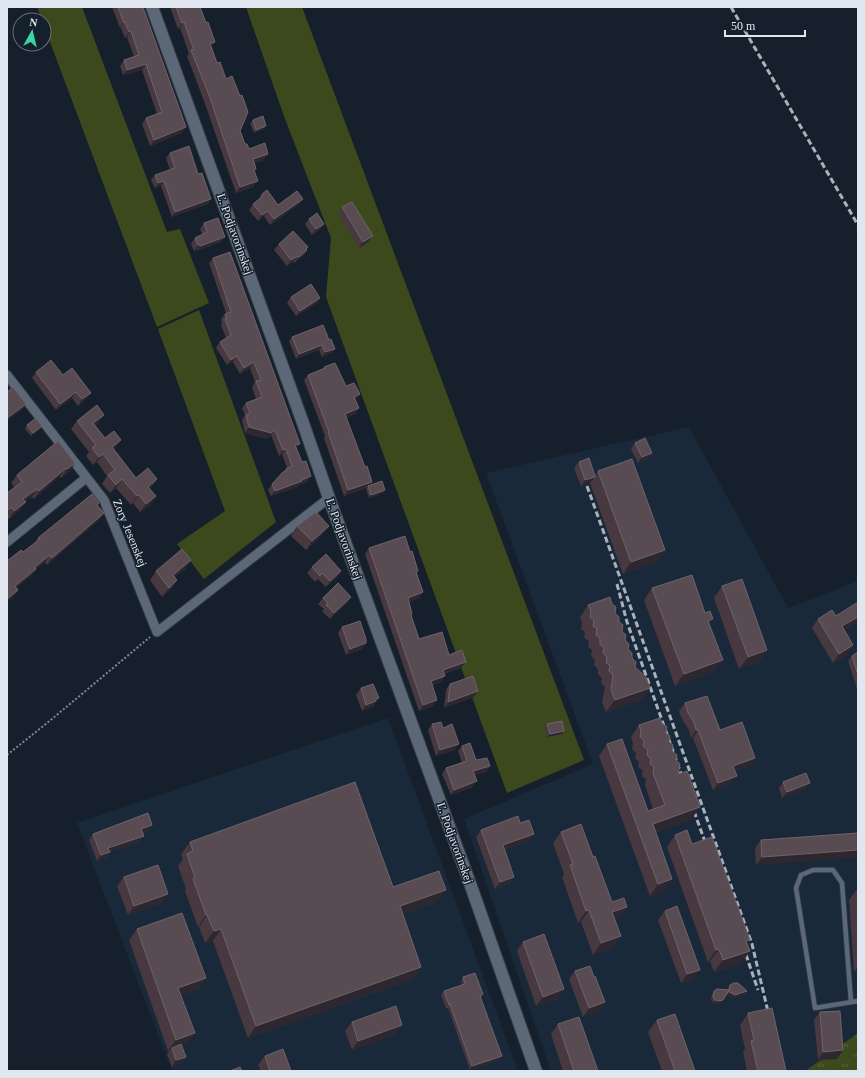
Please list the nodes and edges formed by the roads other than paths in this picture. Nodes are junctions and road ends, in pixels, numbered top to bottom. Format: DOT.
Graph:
graph roads {
  1 [pos="152,7"];
  2 [pos="7,375"];
  3 [pos="86,478"];
  4 [pos="329,498"];
  5 [pos="7,542"];
  6 [pos="858,1001"];
  7 [pos="851,1002"];
  8 [pos="536,1071"];
  1 -- 4 [label="street, Ľ. Podjavorinskej"];
  2 -- 3 [label="street, Zory Jesenskej"];
  3 -- 4 [label="street, Zory Jesenskej"];
  3 -- 5 [label="street"];
  4 -- 8 [label="street, Ľ. Podjavorinskej"];
  6 -- 7 [label="lane"];
  7 -- 7 [label="lane"];
}
